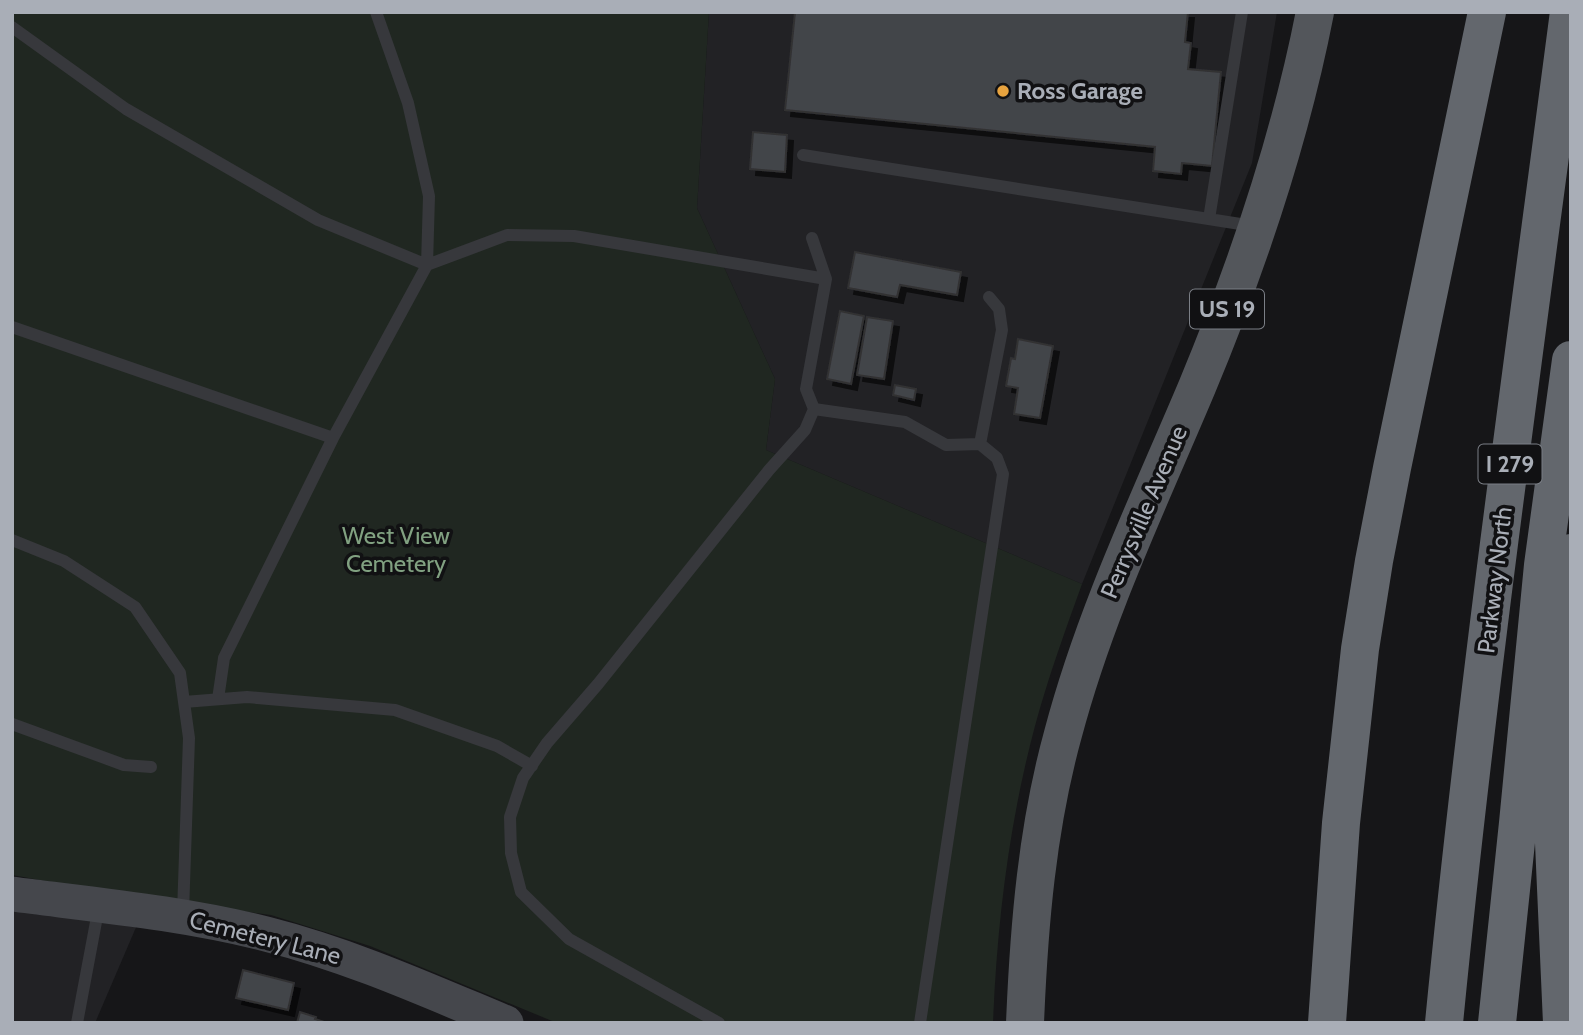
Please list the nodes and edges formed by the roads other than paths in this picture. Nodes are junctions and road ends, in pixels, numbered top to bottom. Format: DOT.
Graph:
graph roads {
  1 [pos="376,12"];
  2 [pos="1242,12"];
  3 [pos="1315,12"];
  4 [pos="1487,12"];
  5 [pos="1569,12"];
  6 [pos="12,27"];
  7 [pos="803,155"];
  8 [pos="1209,219"];
  9 [pos="1257,226"];
  10 [pos="813,238"];
  11 [pos="428,265"];
  12 [pos="826,279"];
  13 [pos="989,296"];
  14 [pos="12,327"];
  15 [pos="1571,360"];
  16 [pos="814,409"];
  17 [pos="333,438"];
  18 [pos="980,444"];
  19 [pos="12,540"];
  20 [pos="1571,553"];
  21 [pos="218,699"];
  22 [pos="184,702"];
  23 [pos="12,724"];
  24 [pos="151,766"];
  25 [pos="531,766"];
  26 [pos="1518,823"];
  27 [pos="12,894"];
  28 [pos="99,905"];
  29 [pos="183,917"];
  30 [pos="77,1023"];
  31 [pos="506,1023"];
  32 [pos="719,1023"];
  33 [pos="920,1023"];
  34 [pos="1025,1023"];
  35 [pos="1327,1023"];
  36 [pos="1444,1023"];
  37 [pos="1497,1023"];
  38 [pos="1511,1023"];
  39 [pos="1562,1023"];
  1 -- 11 [label="lane"];
  2 -- 8 [label="lane"];
  3 -- 9 [label="main road, Perrysville Avenue / US 19"];
  4 -- 35 [label="highway"];
  5 -- 36 [label="highway, Parkway North / I 279"];
  6 -- 11 [label="lane"];
  7 -- 8 [label="lane"];
  8 -- 9 [label="lane"];
  9 -- 34 [label="main road, Perrysville Avenue / US 19"];
  10 -- 12 [label="lane"];
  11 -- 12 [label="lane"];
  11 -- 17 [label="lane"];
  12 -- 16 [label="lane"];
  13 -- 18 [label="lane"];
  14 -- 17 [label="lane"];
  15 -- 26 [label="highway"];
  16 -- 18 [label="lane"];
  16 -- 25 [label="lane"];
  17 -- 21 [label="lane"];
  18 -- 33 [label="lane"];
  19 -- 22 [label="lane"];
  20 -- 39 [label="highway"];
  21 -- 22 [label="lane"];
  21 -- 25 [label="lane"];
  22 -- 29 [label="lane"];
  23 -- 24 [label="lane"];
  25 -- 32 [label="lane"];
  26 -- 37 [label="highway"];
  26 -- 38 [label="highway"];
  27 -- 28 [label="street, Cemetery Lane"];
  28 -- 29 [label="street, Cemetery Lane"];
  28 -- 30 [label="lane"];
  29 -- 31 [label="street, Cemetery Lane"];
}
